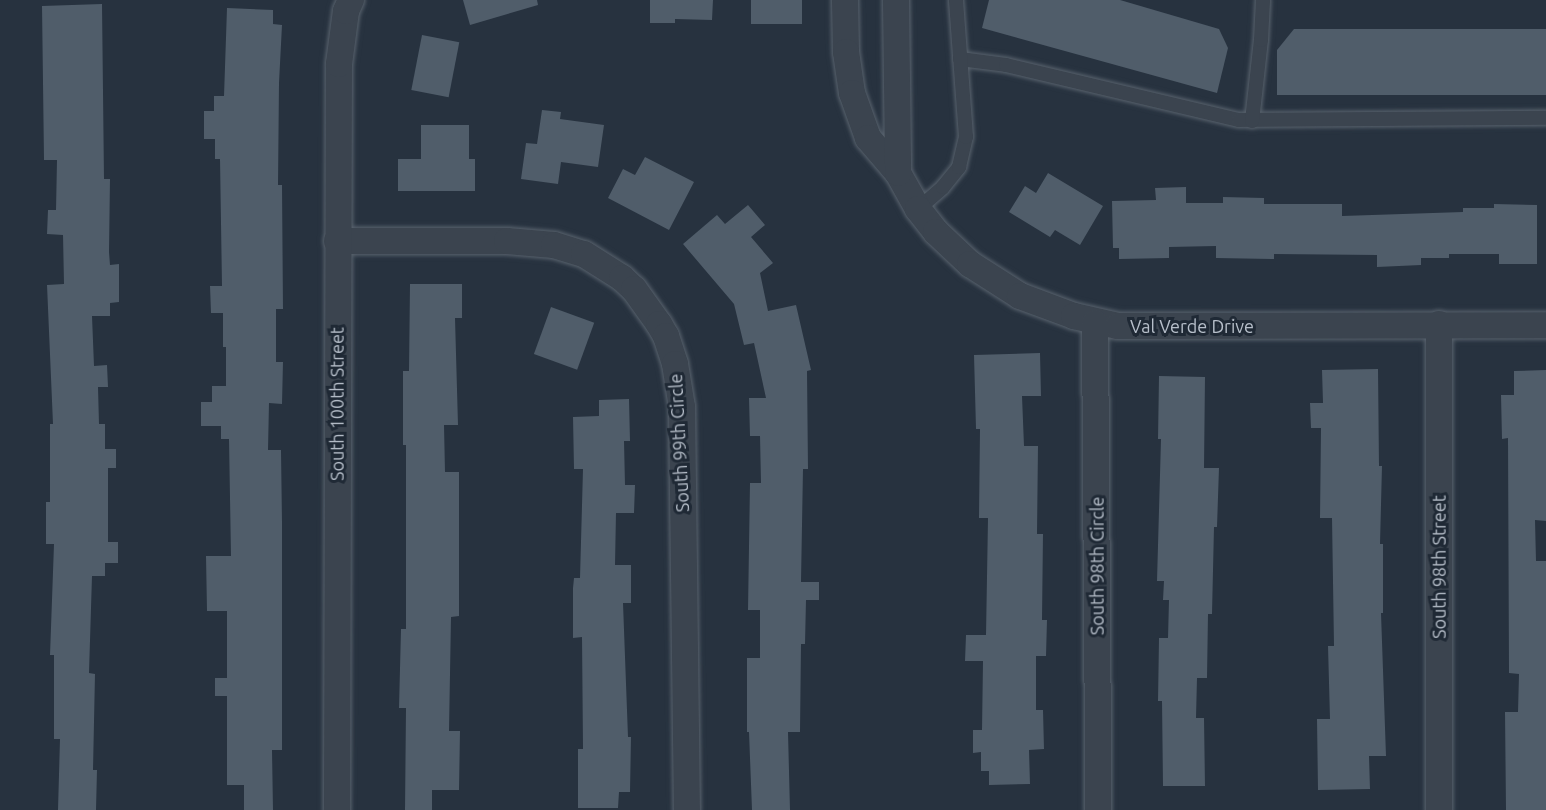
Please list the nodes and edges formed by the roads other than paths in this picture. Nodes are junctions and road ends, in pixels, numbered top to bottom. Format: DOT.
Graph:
graph roads {
  1 [pos="351,0"];
  2 [pos="844,0"];
  3 [pos="896,0"];
  4 [pos="956,0"];
  5 [pos="1263,0"];
  6 [pos="960,59"];
  7 [pos="1546,118"];
  8 [pos="1252,121"];
  9 [pos="898,173"];
  10 [pos="918,209"];
  11 [pos="337,241"];
  12 [pos="1095,323"];
  13 [pos="1439,324"];
  14 [pos="1546,325"];
  15 [pos="337,810"];
  16 [pos="687,810"];
  17 [pos="1098,810"];
  18 [pos="1439,810"];
  1 -- 11 [label="street, South 100th Street"];
  2 -- 9 [label="street, Val Verde Drive"];
  3 -- 9 [label="street, Val Verde Drive"];
  4 -- 6 [label="lane"];
  5 -- 8 [label="lane"];
  6 -- 8 [label="lane"];
  6 -- 10 [label="lane"];
  7 -- 8 [label="lane"];
  9 -- 10 [label="street, Val Verde Drive"];
  10 -- 12 [label="street, Val Verde Drive"];
  11 -- 15 [label="street, South 100th Street"];
  11 -- 16 [label="street, South 99th Circle"];
  12 -- 13 [label="street, Val Verde Drive"];
  12 -- 17 [label="street, South 98th Circle"];
  13 -- 14 [label="street, Val Verde Drive"];
  13 -- 18 [label="street, South 98th Street"];
}
